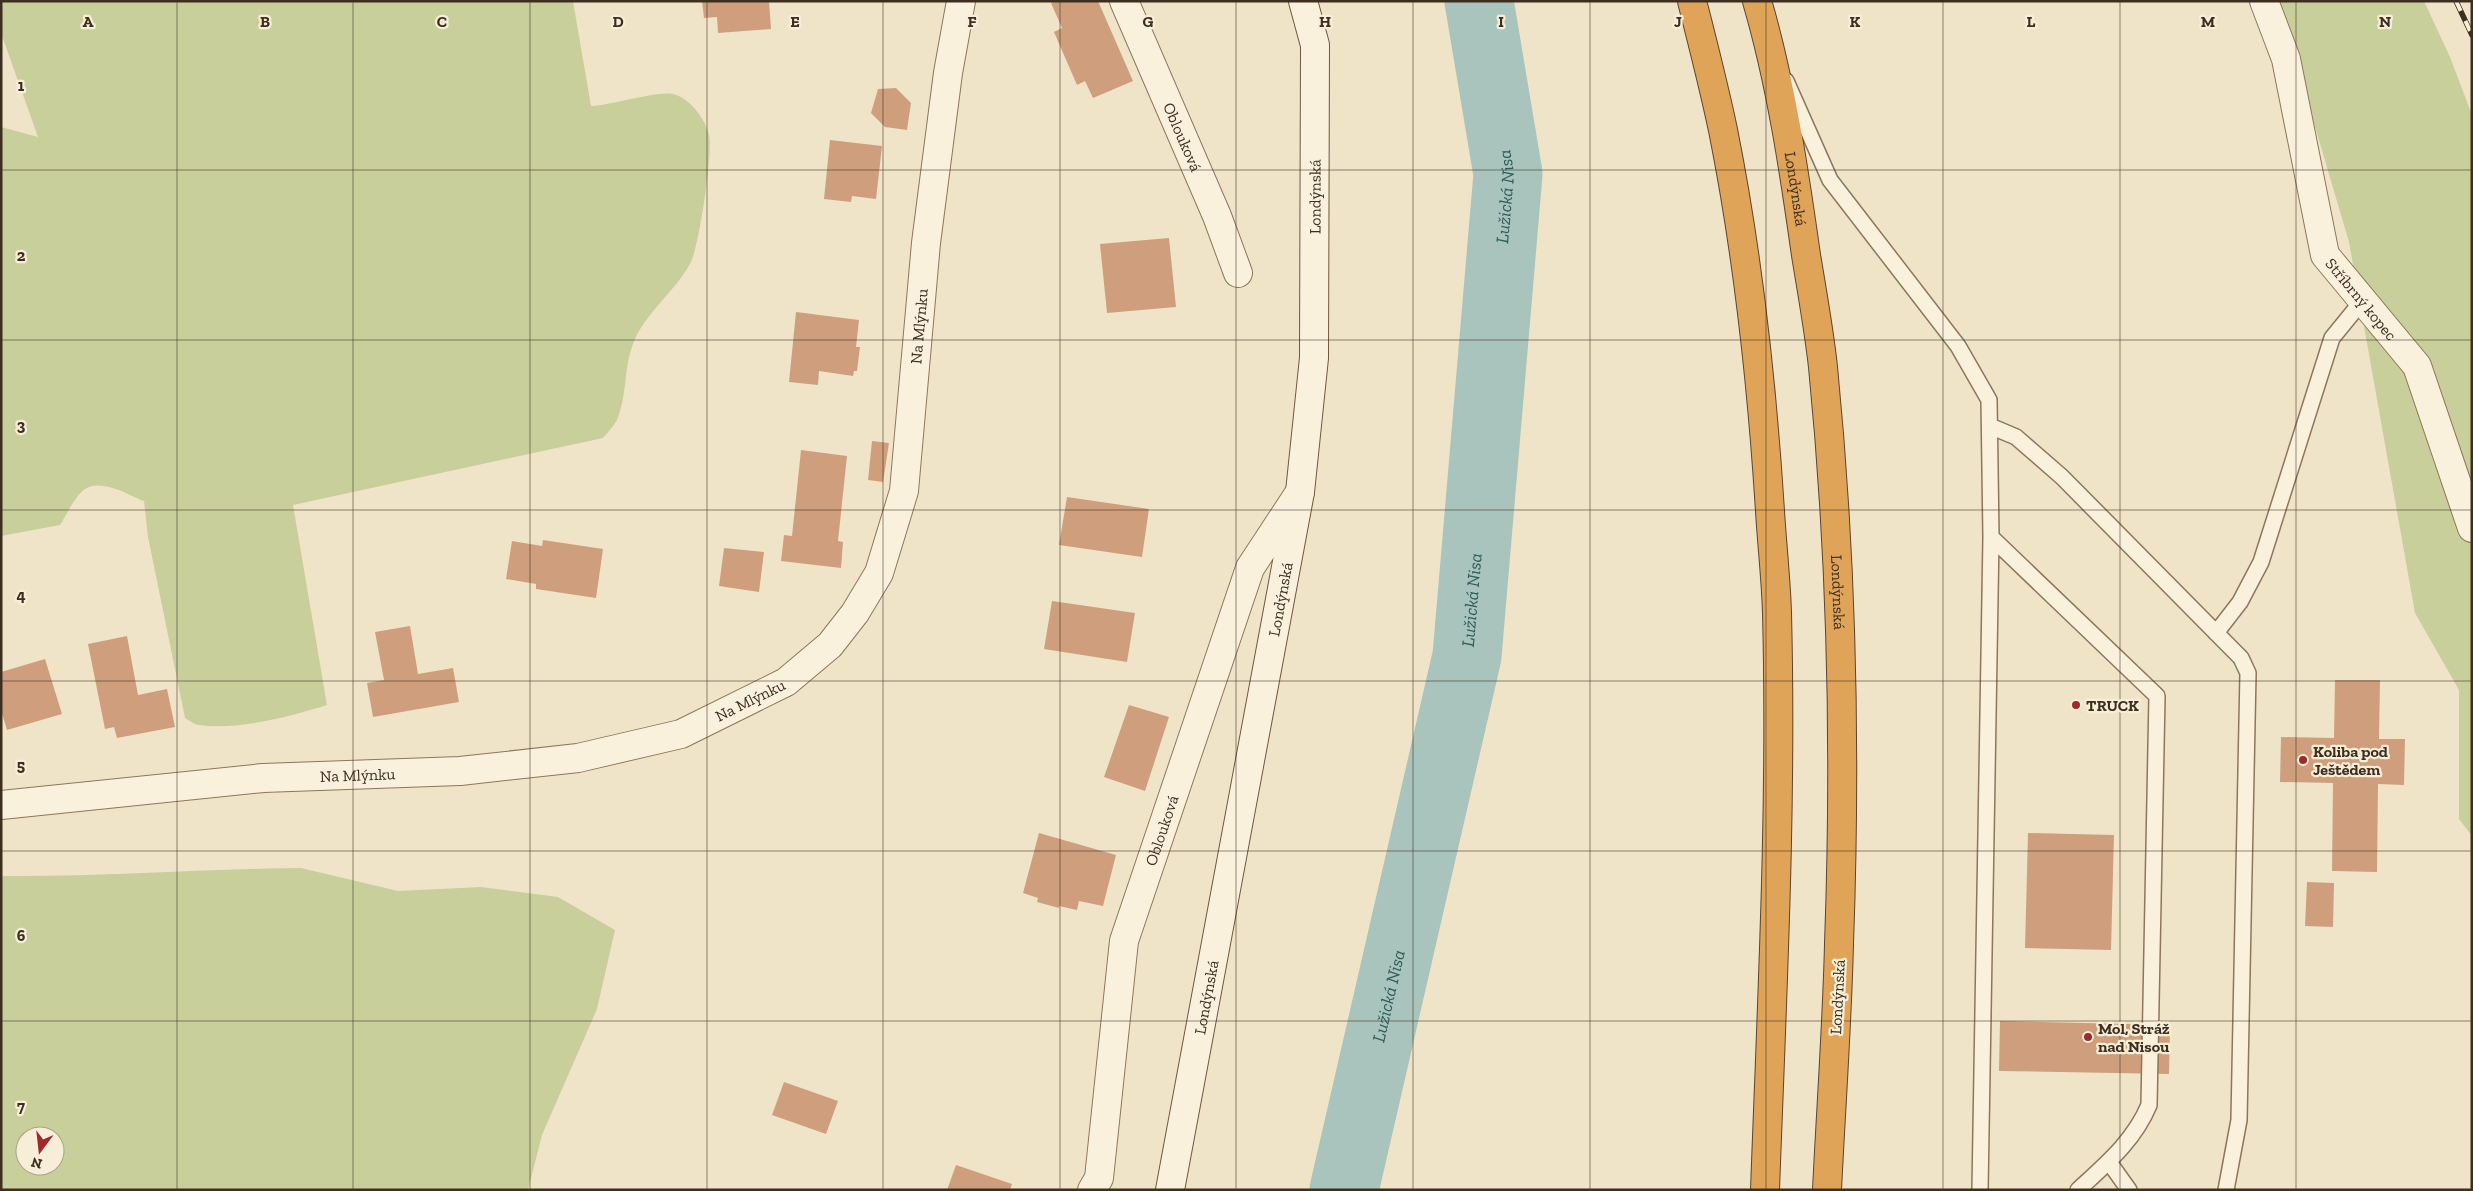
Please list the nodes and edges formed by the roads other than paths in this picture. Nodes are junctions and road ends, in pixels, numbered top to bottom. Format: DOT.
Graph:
graph roads {
  1 [pos="961,1"];
  2 [pos="1124,1"];
  3 [pos="1303,1"];
  4 [pos="1692,1"];
  5 [pos="1757,1"];
  6 [pos="2264,1"];
  7 [pos="1769,41"];
  8 [pos="1238,273"];
  9 [pos="2363,300"];
  10 [pos="1990,426"];
  11 [pos="1300,492"];
  12 [pos="2472,528"];
  13 [pos="1991,537"];
  14 [pos="2216,633"];
  15 [pos="1,805"];
  16 [pos="2109,1162"];
  17 [pos="1092,1190"];
  18 [pos="1170,1190"];
  19 [pos="1765,1190"];
  20 [pos="1827,1190"];
  21 [pos="1980,1190"];
  22 [pos="2078,1190"];
  23 [pos="2129,1190"];
  24 [pos="2226,1190"];
  1 -- 15 [label="street, Na Mlýnku"];
  2 -- 8 [label="street, Oblouková"];
  3 -- 11 [label="street, Londýnská"];
  4 -- 19 [label="highway"];
  5 -- 7 [label="highway, Londýnská"];
  6 -- 9 [label="street, Stříbrný kopec"];
  7 -- 10 [label="lane"];
  7 -- 20 [label="highway, Londýnská"];
  9 -- 12 [label="street, Stříbrný kopec"];
  9 -- 14 [label="lane"];
  10 -- 13 [label="lane"];
  10 -- 14 [label="lane"];
  11 -- 17 [label="street, Oblouková"];
  11 -- 18 [label="street, Londýnská"];
  13 -- 16 [label="lane"];
  13 -- 21 [label="lane"];
  14 -- 24 [label="lane"];
  16 -- 22 [label="lane"];
  16 -- 23 [label="lane"];
}
